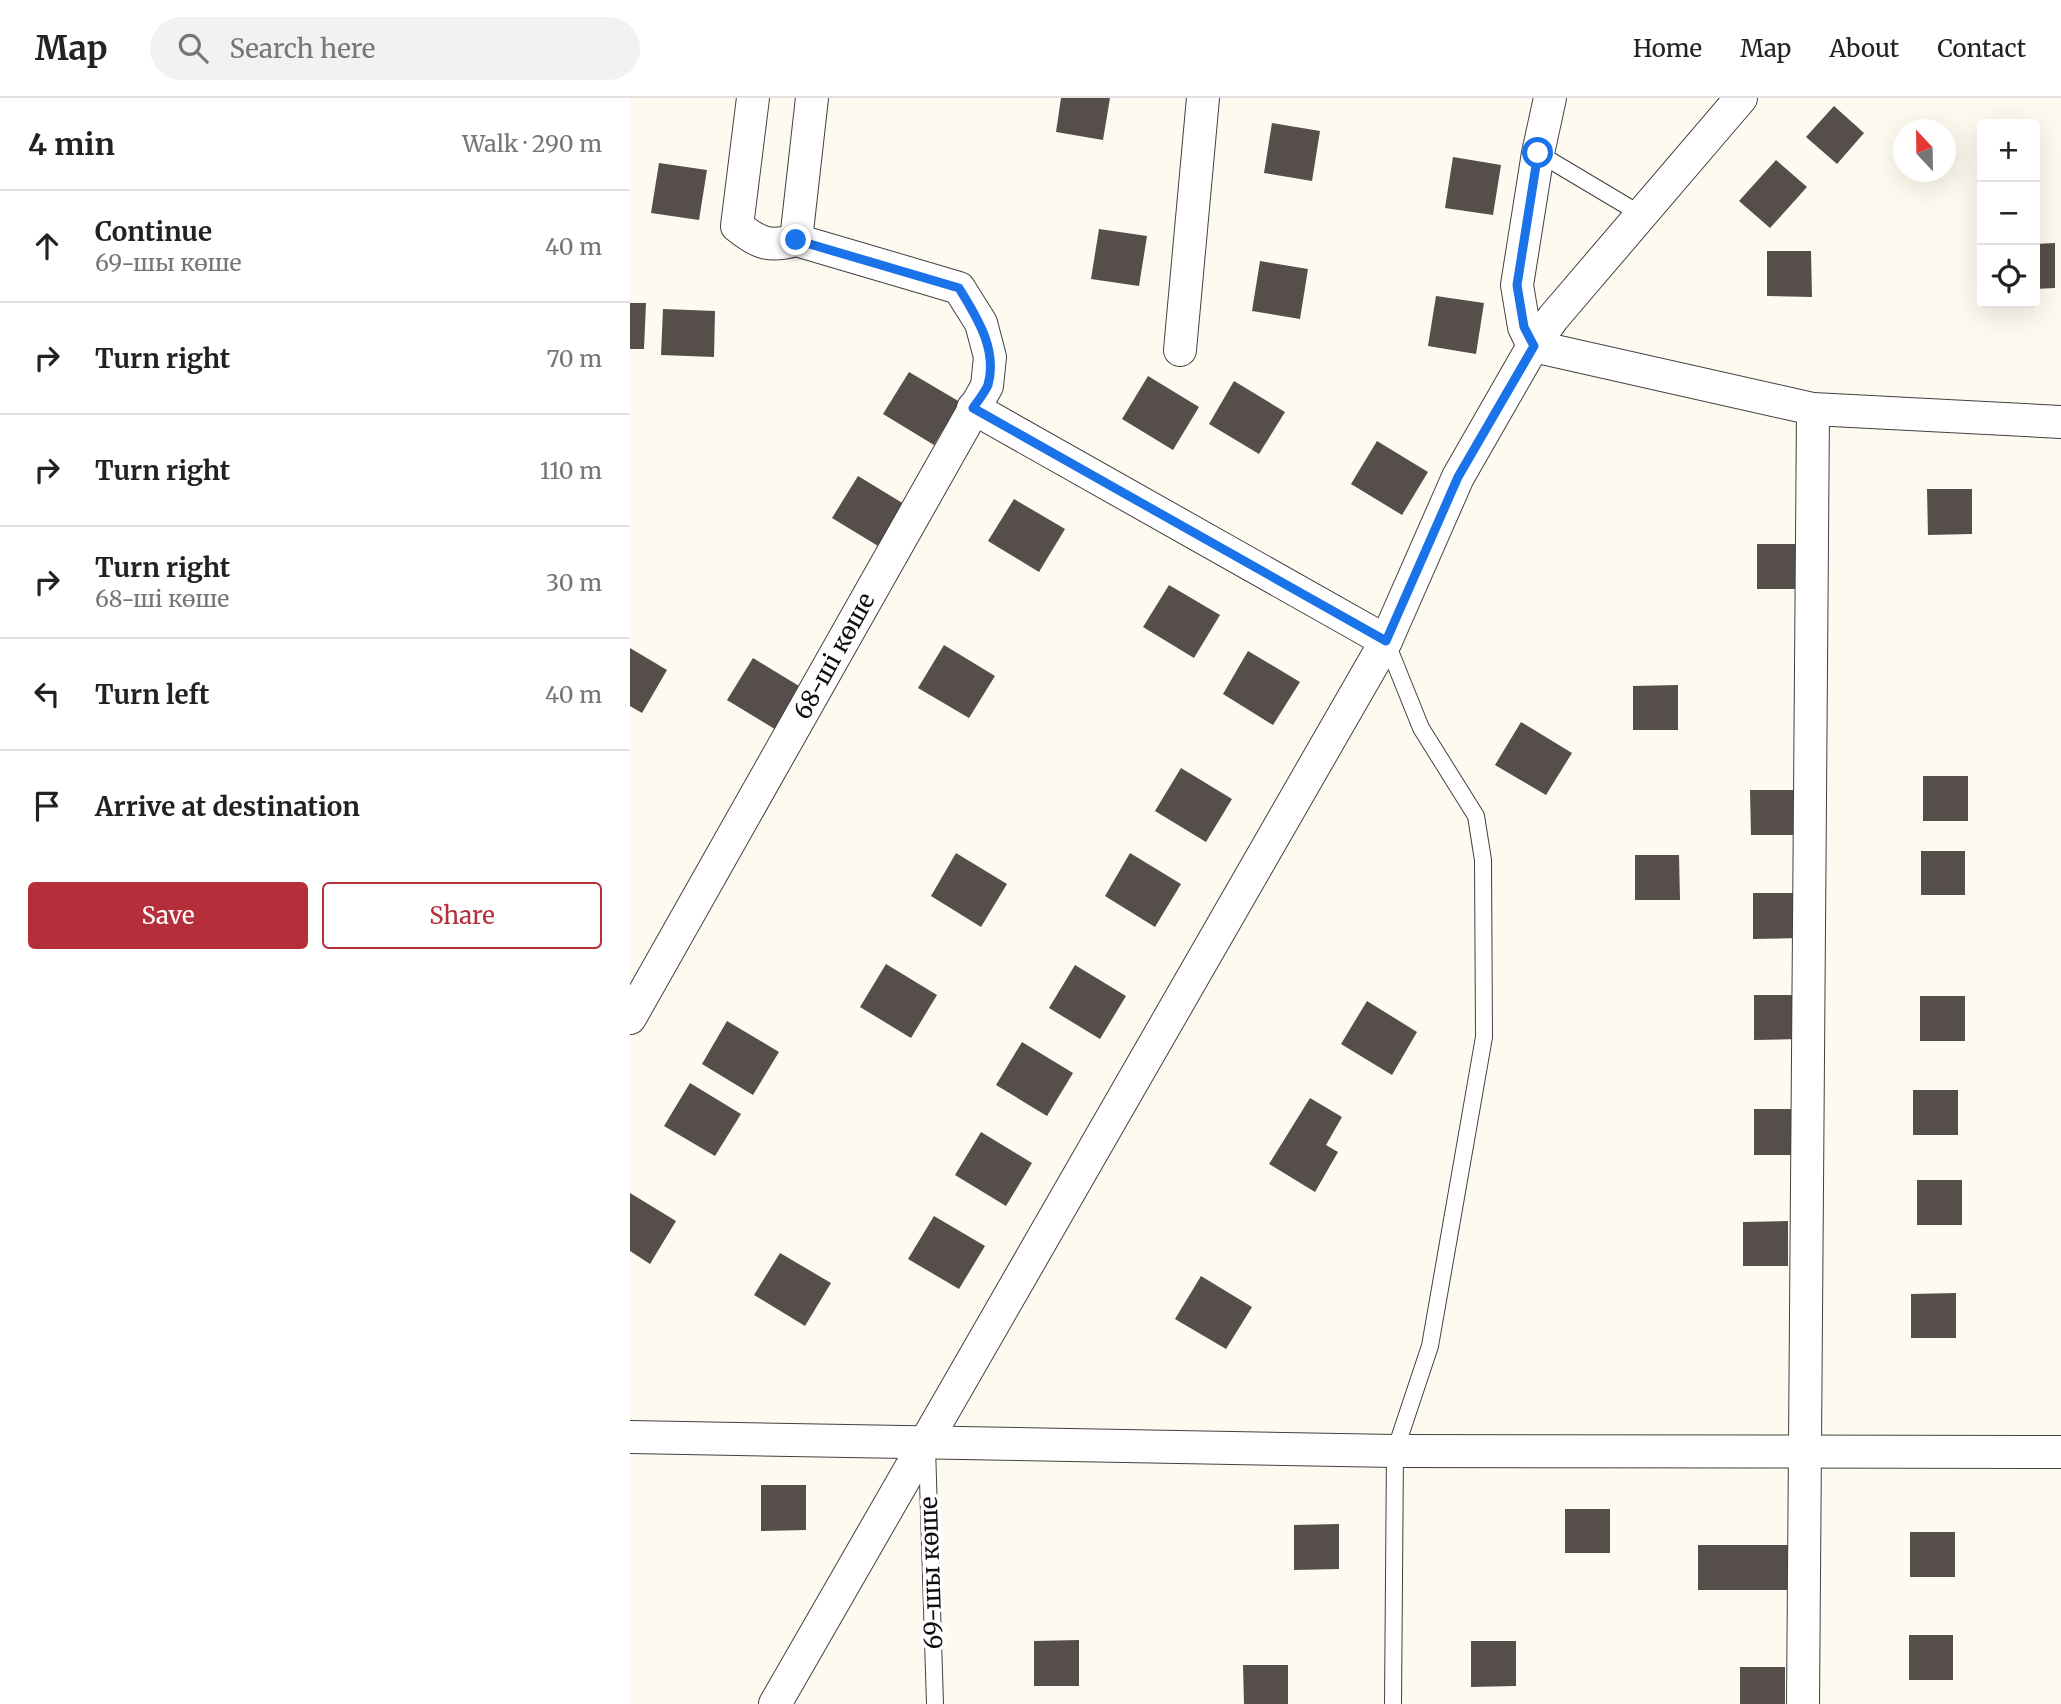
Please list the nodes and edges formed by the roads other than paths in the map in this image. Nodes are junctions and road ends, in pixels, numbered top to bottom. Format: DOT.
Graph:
graph roads {
  1 [pos="753,98"];
  2 [pos="812,98"];
  3 [pos="1203,98"];
  4 [pos="1550,98"];
  5 [pos="1741,98"];
  6 [pos="1538,153"];
  7 [pos="1642,215"];
  8 [pos="796,240"];
  9 [pos="1534,346"];
  10 [pos="1180,351"];
  11 [pos="973,408"];
  12 [pos="1813,410"];
  13 [pos="2061,422"];
  14 [pos="1386,641"];
  15 [pos="630,1018"];
  16 [pos="630,1437"];
  17 [pos="927,1441"];
  18 [pos="1804,1450"];
  19 [pos="1395,1451"];
  20 [pos="2061,1452"];
  21 [pos="775,1704"];
  22 [pos="935,1704"];
  23 [pos="1393,1704"];
  24 [pos="1803,1704"];
  1 -- 8 [label="street"];
  2 -- 8 [label="street"];
  3 -- 10 [label="street"];
  4 -- 6 [label="street"];
  5 -- 7 [label="street"];
  6 -- 7 [label="lane"];
  6 -- 9 [label="street"];
  7 -- 9 [label="street"];
  8 -- 11 [label="street, 68-ші көше"];
  9 -- 12 [label="street"];
  9 -- 14 [label="street"];
  11 -- 14 [label="street"];
  11 -- 15 [label="street, 68-ші көше"];
  12 -- 13 [label="street"];
  12 -- 18 [label="street"];
  14 -- 17 [label="street"];
  14 -- 19 [label="lane"];
  16 -- 17 [label="street"];
  17 -- 19 [label="street"];
  17 -- 21 [label="street"];
  17 -- 22 [label="lane, 69-шы көше"];
  18 -- 19 [label="street"];
  18 -- 20 [label="street"];
  18 -- 24 [label="street"];
  19 -- 23 [label="lane"];
}
